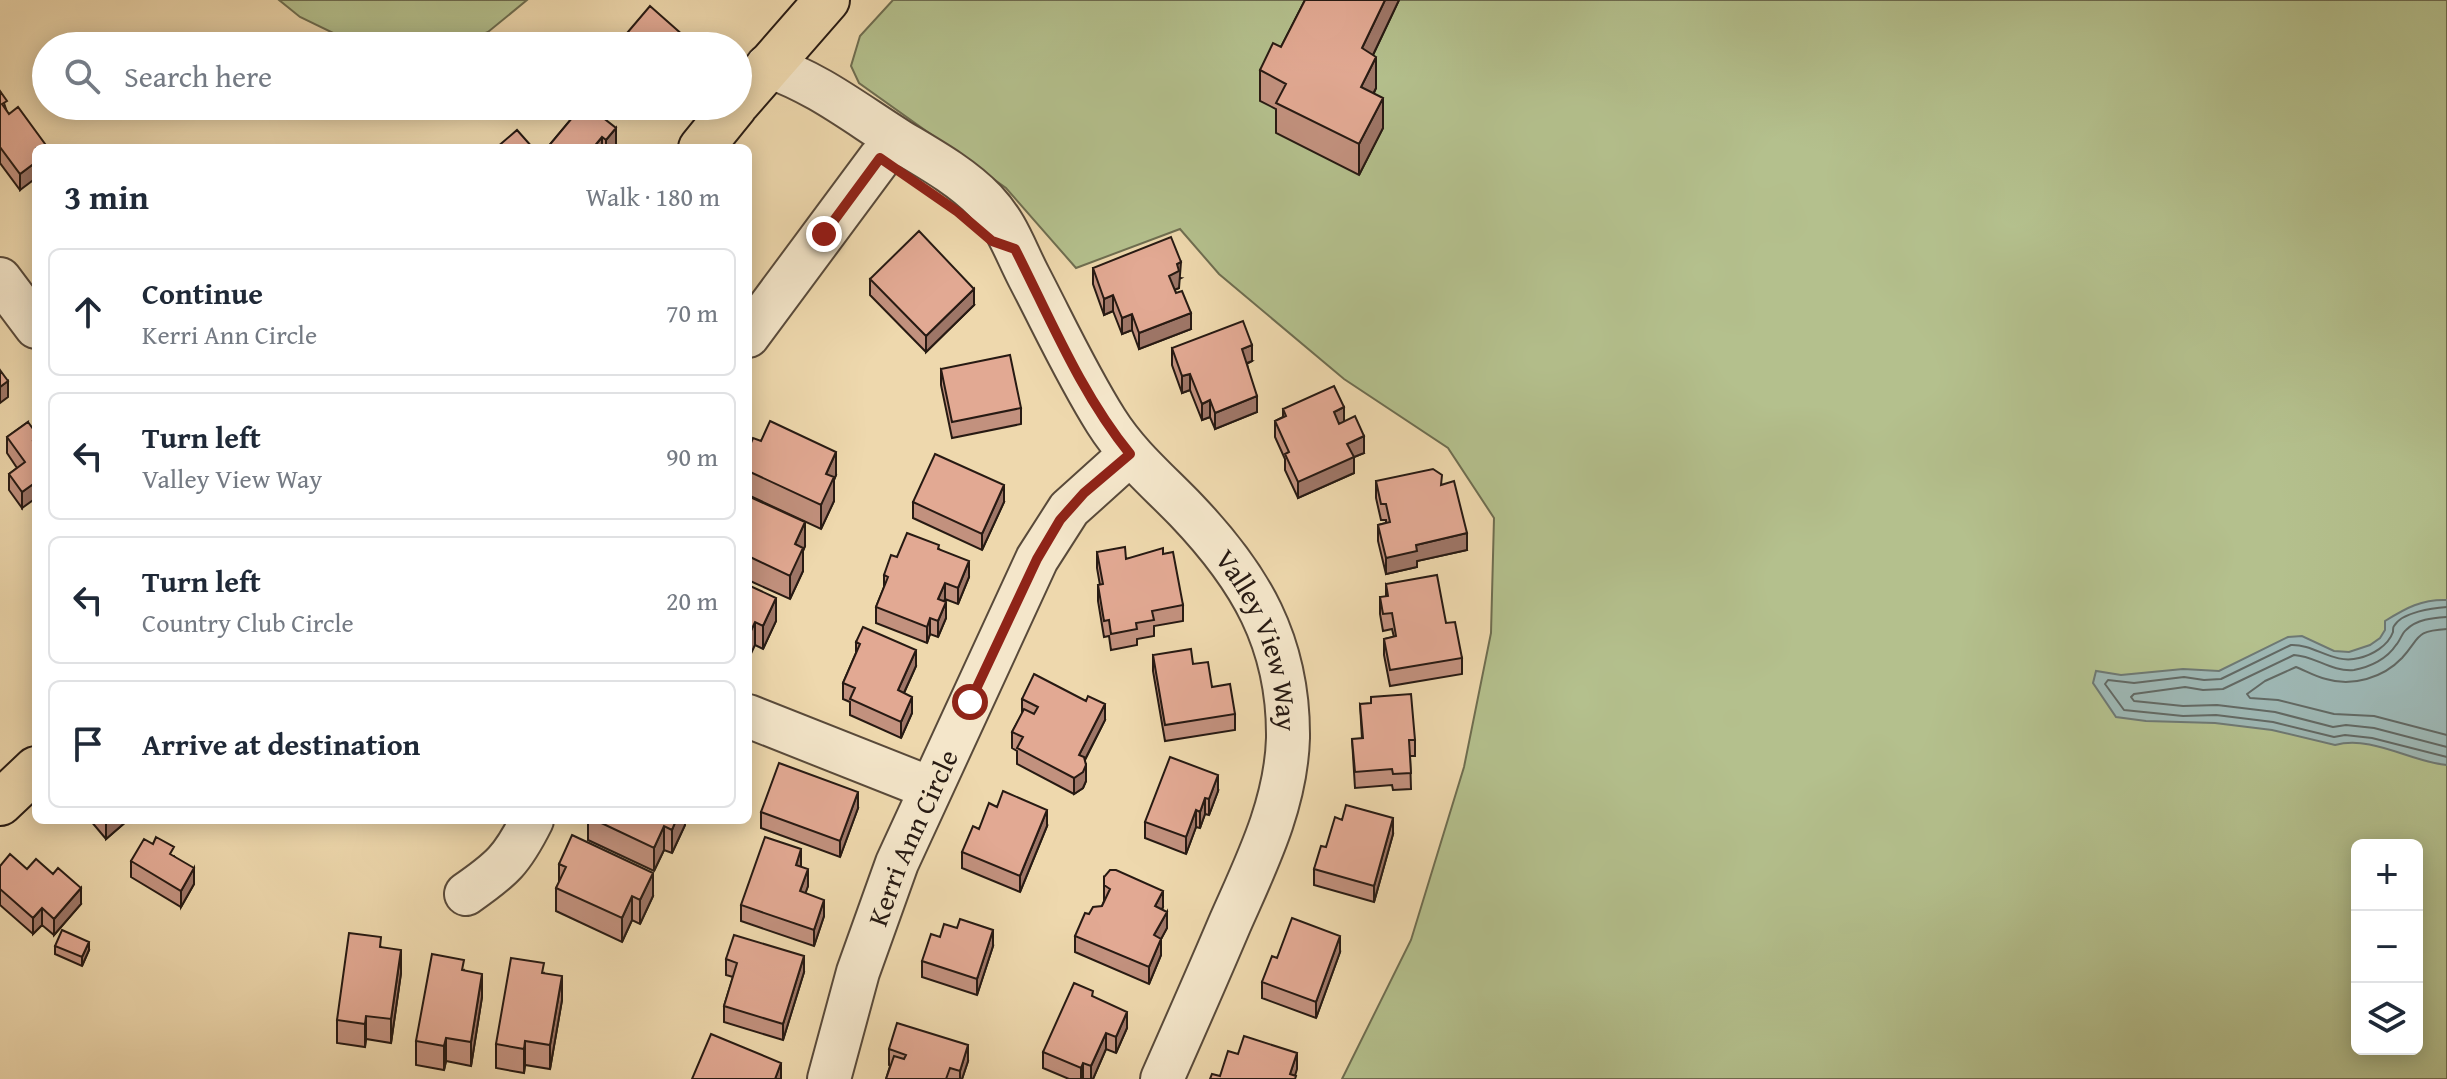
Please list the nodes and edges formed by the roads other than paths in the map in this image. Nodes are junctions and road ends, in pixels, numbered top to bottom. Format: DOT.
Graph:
graph roads {
  1 [pos="827,0"];
  2 [pos="767,66"];
  3 [pos="752,84"];
  4 [pos="723,120"];
  5 [pos="704,144"];
  6 [pos="876,145"];
  7 [pos="0,279"];
  8 [pos="32,322"];
  9 [pos="752,330"];
  10 [pos="1130,454"];
  11 [pos="752,718"];
  12 [pos="32,773"];
  13 [pos="930,788"];
  14 [pos="0,803"];
  15 [pos="530,824"];
  16 [pos="466,894"];
  17 [pos="829,1079"];
  18 [pos="1162,1079"];
  1 -- 2 [label="main road"];
  2 -- 3 [label="main road"];
  2 -- 6 [label="street, Valley View Way"];
  4 -- 5 [label="main road"];
  6 -- 9 [label="street"];
  6 -- 10 [label="street, Valley View Way"];
  7 -- 8 [label="street"];
  10 -- 13 [label="street, Kerri Ann Circle"];
  10 -- 18 [label="street, Valley View Way"];
  11 -- 13 [label="street"];
  12 -- 14 [label="main road"];
  13 -- 17 [label="street, Kerri Ann Circle"];
  15 -- 16 [label="street"];
}
